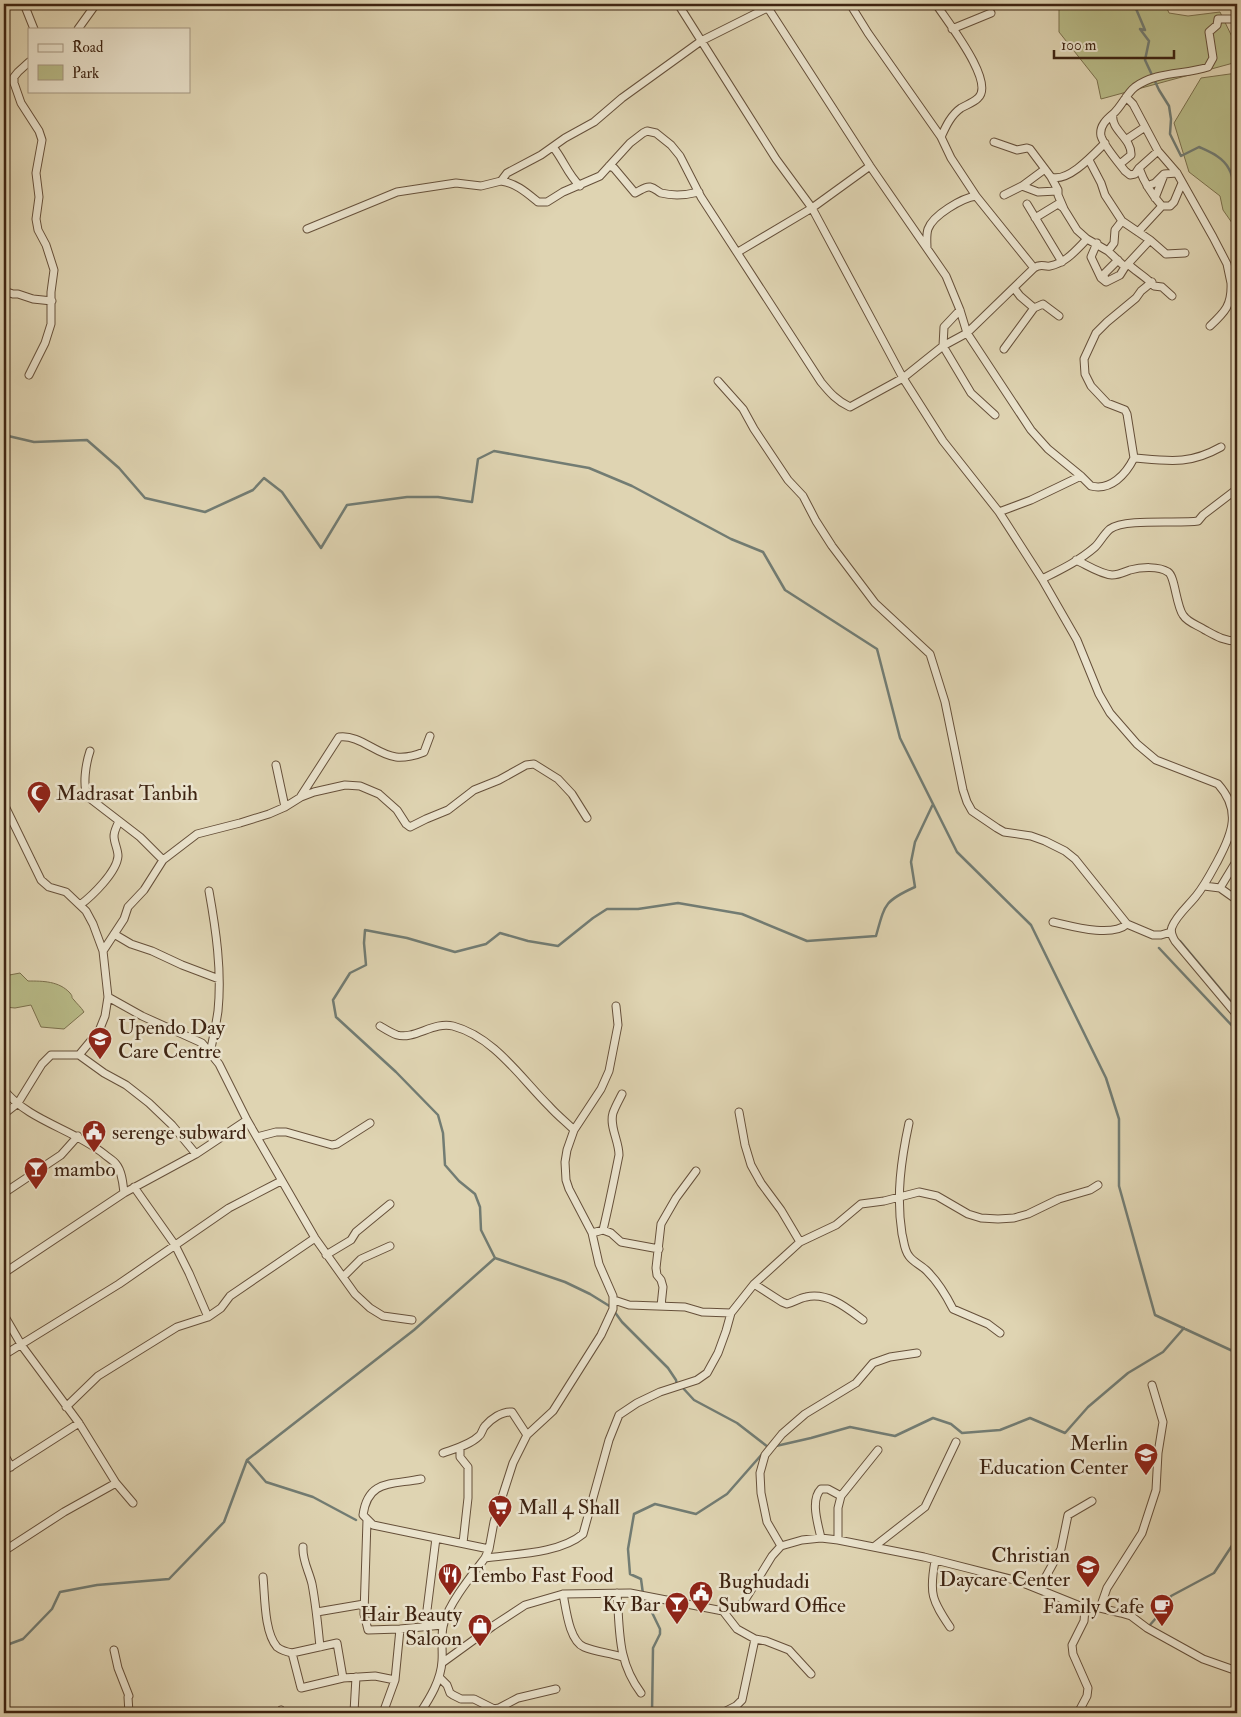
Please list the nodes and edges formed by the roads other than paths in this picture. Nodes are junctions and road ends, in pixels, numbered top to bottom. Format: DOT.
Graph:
graph roads {
  1 [pos="24,4"];
  2 [pos="96,4"];
  3 [pos="678,4"];
  4 [pos="775,4"];
  5 [pos="850,4"];
  6 [pos="936,4"];
  7 [pos="768,8"];
  8 [pos="991,13"];
  9 [pos="1237,19"];
  10 [pos="34,28"];
  11 [pos="79,28"];
  12 [pos="952,29"];
  13 [pos="702,41"];
  14 [pos="28,63"];
  15 [pos="1126,97"];
  16 [pos="1113,114"];
  17 [pos="1145,127"];
  18 [pos="941,136"];
  19 [pos="1127,139"];
  20 [pos="994,142"];
  21 [pos="1106,143"];
  22 [pos="553,147"];
  23 [pos="1158,151"];
  24 [pos="1089,160"];
  25 [pos="1120,164"];
  26 [pos="609,166"];
  27 [pos="870,166"];
  28 [pos="1139,168"];
  29 [pos="1045,169"];
  30 [pos="1177,173"];
  31 [pos="1164,174"];
  32 [pos="1051,177"];
  33 [pos="501,181"];
  34 [pos="1182,183"];
  35 [pos="580,186"];
  36 [pos="1022,186"];
  37 [pos="1149,188"];
  38 [pos="1160,189"];
  39 [pos="1057,190"];
  40 [pos="699,192"];
  41 [pos="1004,195"];
  42 [pos="976,196"];
  43 [pos="1155,198"];
  44 [pos="1027,204"];
  45 [pos="1055,206"];
  46 [pos="1162,206"];
  47 [pos="812,208"];
  48 [pos="1064,209"];
  49 [pos="1035,218"];
  50 [pos="1122,221"];
  51 [pos="307,229"];
  52 [pos="1138,232"];
  53 [pos="1087,239"];
  54 [pos="1150,240"];
  55 [pos="1097,243"];
  56 [pos="927,250"];
  57 [pos="1108,251"];
  58 [pos="738,252"];
  59 [pos="1185,253"];
  60 [pos="1118,260"];
  61 [pos="1062,262"];
  62 [pos="1126,265"];
  63 [pos="1034,268"];
  64 [pos="1106,282"];
  65 [pos="1152,282"];
  66 [pos="1234,282"];
  67 [pos="1014,288"];
  68 [pos="4,291"];
  69 [pos="1231,295"];
  70 [pos="1172,296"];
  71 [pos="52,301"];
  72 [pos="1237,306"];
  73 [pos="1034,308"];
  74 [pos="960,310"];
  75 [pos="1059,316"];
  76 [pos="1210,326"];
  77 [pos="967,333"];
  78 [pos="943,346"];
  79 [pos="1004,349"];
  80 [pos="29,375"];
  81 [pos="903,378"];
  82 [pos="718,381"];
  83 [pos="995,415"];
  84 [pos="1221,447"];
  85 [pos="1134,458"];
  86 [pos="1081,476"];
  87 [pos="1237,489"];
  88 [pos="999,512"];
  89 [pos="1076,560"];
  90 [pos="1042,579"];
  91 [pos="1237,641"];
  92 [pos="430,736"];
  93 [pos="90,751"];
  94 [pos="276,765"];
  95 [pos="301,797"];
  96 [pos="4,804"];
  97 [pos="285,807"];
  98 [pos="587,818"];
  99 [pos="119,821"];
  100 [pos="163,860"];
  101 [pos="1237,860"];
  102 [pos="1204,886"];
  103 [pos="1220,888"];
  104 [pos="209,891"];
  105 [pos="1237,900"];
  106 [pos="80,905"];
  107 [pos="1053,922"];
  108 [pos="1127,924"];
  109 [pos="1171,932"];
  110 [pos="114,934"];
  111 [pos="103,951"];
  112 [pos="219,979"];
  113 [pos="108,997"];
  114 [pos="616,1006"];
  115 [pos="1237,1015"];
  116 [pos="380,1026"];
  117 [pos="210,1053"];
  118 [pos="79,1055"];
  119 [pos="4,1090"];
  120 [pos="622,1094"];
  121 [pos="18,1104"];
  122 [pos="739,1112"];
  123 [pos="4,1114"];
  124 [pos="247,1120"];
  125 [pos="909,1122"];
  126 [pos="370,1123"];
  127 [pos="574,1130"];
  128 [pos="78,1136"];
  129 [pos="257,1137"];
  130 [pos="196,1154"];
  131 [pos="696,1171"];
  132 [pos="281,1181"];
  133 [pos="1098,1185"];
  134 [pos="134,1187"];
  135 [pos="4,1193"];
  136 [pos="124,1193"];
  137 [pos="899,1198"];
  138 [pos="390,1204"];
  139 [pos="603,1230"];
  140 [pos="592,1233"];
  141 [pos="315,1238"];
  142 [pos="800,1242"];
  143 [pos="175,1245"];
  144 [pos="390,1246"];
  145 [pos="659,1249"];
  146 [pos="326,1255"];
  147 [pos="4,1273"];
  148 [pos="343,1277"];
  149 [pos="754,1284"];
  150 [pos="614,1300"];
  151 [pos="661,1306"];
  152 [pos="731,1313"];
  153 [pos="4,1315"];
  154 [pos="208,1317"];
  155 [pos="412,1320"];
  156 [pos="863,1320"];
  157 [pos="1000,1334"];
  158 [pos="21,1344"];
  159 [pos="917,1353"];
  160 [pos="4,1355"];
  161 [pos="1152,1385"];
  162 [pos="66,1407"];
  163 [pos="79,1423"];
  164 [pos="527,1435"];
  165 [pos="956,1442"];
  166 [pos="460,1447"];
  167 [pos="878,1450"];
  168 [pos="443,1453"];
  169 [pos="4,1454"];
  170 [pos="7,1469"];
  171 [pos="421,1479"];
  172 [pos="116,1483"];
  173 [pos="840,1496"];
  174 [pos="1092,1500"];
  175 [pos="133,1503"];
  176 [pos="367,1520"];
  177 [pos="436,1538"];
  178 [pos="821,1538"];
  179 [pos="838,1540"];
  180 [pos="464,1543"];
  181 [pos="781,1546"];
  182 [pos="874,1546"];
  183 [pos="303,1547"];
  184 [pos="488,1549"];
  185 [pos="4,1551"];
  186 [pos="485,1558"];
  187 [pos="935,1560"];
  188 [pos="263,1577"];
  189 [pos="1039,1589"];
  190 [pos="617,1593"];
  191 [pos="563,1594"];
  192 [pos="364,1604"];
  193 [pos="1085,1608"];
  194 [pos="1100,1608"];
  195 [pos="723,1611"];
  196 [pos="317,1612"];
  197 [pos="443,1624"];
  198 [pos="425,1626"];
  199 [pos="950,1627"];
  200 [pos="400,1629"];
  201 [pos="755,1639"];
  202 [pos="320,1647"];
  203 [pos="114,1650"];
  204 [pos="292,1653"];
  205 [pos="622,1657"];
  206 [pos="442,1663"];
  207 [pos="1237,1672"];
  208 [pos="811,1674"];
  209 [pos="356,1677"];
  210 [pos="439,1677"];
  211 [pos="343,1678"];
  212 [pos="395,1680"];
  213 [pos="556,1689"];
  214 [pos="641,1693"];
  215 [pos="129,1713"];
  216 [pos="346,1713"];
  217 [pos="358,1713"];
  218 [pos="384,1713"];
  219 [pos="420,1713"];
  220 [pos="722,1713"];
  221 [pos="1078,1713"];
  1 -- 10 [label="street"];
  2 -- 11 [label="street"];
  3 -- 13 [label="street"];
  4 -- 7 [label="street"];
  5 -- 18 [label="street"];
  6 -- 12 [label="street"];
  7 -- 13 [label="street"];
  7 -- 27 [label="street"];
  8 -- 12 [label="street"];
  9 -- 15 [label="street"];
  12 -- 18 [label="street"];
  13 -- 22 [label="street"];
  13 -- 47 [label="street"];
  14 -- 71 [label="street"];
  15 -- 16 [label="street"];
  15 -- 17 [label="street"];
  16 -- 19 [label="street"];
  16 -- 21 [label="street"];
  17 -- 19 [label="street"];
  17 -- 23 [label="street"];
  18 -- 42 [label="street"];
  19 -- 25 [label="street"];
  20 -- 29 [label="street"];
  21 -- 24 [label="street"];
  21 -- 25 [label="street"];
  22 -- 33 [label="street"];
  22 -- 35 [label="street"];
  23 -- 28 [label="street"];
  23 -- 30 [label="street"];
  24 -- 32 [label="street"];
  24 -- 50 [label="street"];
  25 -- 28 [label="street"];
  26 -- 35 [label="street"];
  26 -- 40 [label="street"];
  26 -- 40 [label="street"];
  27 -- 47 [label="street"];
  27 -- 56 [label="street"];
  28 -- 37 [label="street"];
  29 -- 32 [label="street"];
  29 -- 36 [label="street"];
  30 -- 31 [label="street"];
  30 -- 34 [label="street"];
  31 -- 37 [label="street"];
  31 -- 38 [label="street"];
  32 -- 39 [label="street"];
  33 -- 35 [label="street"];
  33 -- 51 [label="street"];
  34 -- 46 [label="street"];
  34 -- 66 [label="street"];
  36 -- 39 [label="street"];
  36 -- 41 [label="street"];
  37 -- 38 [label="street"];
  37 -- 43 [label="street"];
  38 -- 43 [label="street"];
  39 -- 45 [label="street"];
  39 -- 48 [label="street"];
  40 -- 58 [label="street"];
  42 -- 56 [label="street"];
  42 -- 63 [label="street"];
  43 -- 46 [label="street"];
  44 -- 49 [label="street"];
  45 -- 48 [label="street"];
  45 -- 49 [label="street"];
  46 -- 52 [label="street"];
  47 -- 58 [label="street"];
  47 -- 81 [label="street"];
  48 -- 53 [label="street"];
  49 -- 61 [label="street"];
  50 -- 52 [label="street"];
  50 -- 57 [label="street"];
  52 -- 54 [label="street"];
  53 -- 55 [label="street"];
  53 -- 61 [label="street"];
  54 -- 59 [label="street"];
  54 -- 62 [label="street"];
  55 -- 57 [label="street"];
  55 -- 64 [label="street"];
  56 -- 74 [label="street"];
  57 -- 60 [label="street"];
  58 -- 81 [label="street"];
  60 -- 62 [label="street"];
  60 -- 64 [label="street"];
  61 -- 63 [label="street"];
  62 -- 64 [label="street"];
  62 -- 65 [label="street"];
  63 -- 67 [label="street"];
  65 -- 70 [label="street"];
  65 -- 85 [label="street"];
  66 -- 69 [label="street"];
  67 -- 73 [label="street"];
  67 -- 77 [label="street"];
  68 -- 71 [label="street"];
  69 -- 72 [label="street"];
  69 -- 76 [label="street"];
  71 -- 80 [label="street"];
  73 -- 75 [label="street"];
  73 -- 79 [label="street"];
  74 -- 77 [label="street"];
  74 -- 78 [label="street"];
  77 -- 78 [label="street"];
  77 -- 86 [label="street"];
  78 -- 81 [label="street"];
  78 -- 83 [label="street"];
  81 -- 88 [label="street"];
  82 -- 108 [label="street"];
  84 -- 85 [label="street"];
  85 -- 86 [label="street"];
  86 -- 88 [label="street"];
  87 -- 89 [label="street"];
  88 -- 90 [label="street"];
  89 -- 90 [label="street"];
  89 -- 91 [label="street"];
  90 -- 102 [label="street"];
  92 -- 95 [label="street"];
  93 -- 99 [label="street"];
  94 -- 97 [label="street"];
  95 -- 97 [label="street"];
  95 -- 98 [label="street"];
  96 -- 106 [label="street"];
  97 -- 100 [label="street"];
  99 -- 100 [label="street"];
  99 -- 106 [label="street"];
  100 -- 110 [label="street"];
  101 -- 103 [label="street"];
  102 -- 103 [label="street"];
  102 -- 109 [label="street"];
  103 -- 105 [label="street"];
  104 -- 112 [label="street"];
  106 -- 111 [label="street"];
  107 -- 108 [label="street"];
  108 -- 109 [label="street"];
  109 -- 115 [label="street"];
  110 -- 111 [label="street"];
  110 -- 112 [label="street"];
  111 -- 113 [label="street"];
  112 -- 117 [label="street"];
  113 -- 117 [label="street"];
  113 -- 118 [label="street"];
  114 -- 127 [label="street"];
  116 -- 127 [label="street"];
  117 -- 124 [label="street"];
  118 -- 121 [label="street"];
  118 -- 130 [label="street"];
  119 -- 121 [label="street"];
  120 -- 139 [label="street"];
  121 -- 123 [label="street"];
  121 -- 128 [label="street"];
  122 -- 142 [label="street"];
  124 -- 129 [label="street"];
  124 -- 130 [label="street"];
  125 -- 137 [label="street"];
  126 -- 129 [label="street"];
  127 -- 140 [label="street"];
  128 -- 135 [label="street"];
  128 -- 136 [label="street"];
  129 -- 132 [label="street"];
  130 -- 134 [label="street"];
  131 -- 145 [label="street"];
  132 -- 141 [label="street"];
  132 -- 143 [label="street"];
  133 -- 137 [label="street"];
  134 -- 136 [label="street"];
  134 -- 143 [label="street"];
  136 -- 147 [label="street"];
  137 -- 142 [label="street"];
  137 -- 157 [label="street"];
  138 -- 146 [label="street"];
  139 -- 140 [label="street"];
  139 -- 145 [label="street"];
  140 -- 150 [label="street"];
  141 -- 146 [label="street"];
  141 -- 154 [label="street"];
  142 -- 149 [label="street"];
  143 -- 154 [label="street"];
  143 -- 158 [label="street"];
  144 -- 148 [label="street"];
  145 -- 151 [label="street"];
  146 -- 148 [label="street"];
  148 -- 155 [label="street"];
  149 -- 152 [label="street"];
  149 -- 156 [label="street"];
  150 -- 151 [label="street"];
  150 -- 164 [label="street"];
  151 -- 152 [label="street"];
  152 -- 186 [label="street"];
  153 -- 158 [label="street"];
  154 -- 162 [label="street"];
  158 -- 160 [label="street"];
  158 -- 162 [label="street"];
  159 -- 181 [label="street"];
  161 -- 194 [label="street"];
  162 -- 163 [label="street"];
  163 -- 170 [label="street"];
  163 -- 172 [label="street"];
  164 -- 166 [label="street"];
  164 -- 184 [label="street"];
  165 -- 182 [label="street"];
  166 -- 168 [label="street"];
  166 -- 180 [label="street"];
  167 -- 173 [label="street"];
  169 -- 170 [label="street"];
  171 -- 176 [label="street"];
  172 -- 175 [label="street"];
  172 -- 185 [label="street"];
  173 -- 178 [label="street"];
  173 -- 179 [label="street"];
  174 -- 189 [label="street"];
  176 -- 177 [label="street"];
  176 -- 192 [label="street"];
  177 -- 180 [label="street"];
  177 -- 198 [label="street"];
  178 -- 179 [label="street"];
  178 -- 181 [label="street"];
  179 -- 182 [label="street"];
  180 -- 184 [label="street"];
  181 -- 195 [label="street"];
  182 -- 187 [label="street"];
  183 -- 196 [label="street"];
  184 -- 186 [label="street"];
  186 -- 197 [label="street"];
  187 -- 189 [label="street"];
  187 -- 199 [label="street"];
  188 -- 204 [label="street"];
  189 -- 193 [label="street"];
  190 -- 191 [label="street"];
  190 -- 195 [label="street"];
  190 -- 205 [label="street"];
  191 -- 205 [label="street"];
  191 -- 206 [label="street"];
  192 -- 196 [label="street"];
  192 -- 200 [label="street"];
  193 -- 194 [label="street"];
  193 -- 221 [label="street"];
  194 -- 207 [label="street"];
  195 -- 201 [label="street"];
  196 -- 202 [label="street"];
  197 -- 198 [label="street"];
  197 -- 206 [label="street"];
  198 -- 200 [label="street"];
  200 -- 212 [label="street"];
  201 -- 208 [label="street"];
  201 -- 220 [label="street"];
  202 -- 204 [label="street"];
  202 -- 211 [label="street"];
  203 -- 215 [label="street"];
  204 -- 211 [label="street"];
  205 -- 214 [label="street"];
  206 -- 210 [label="street"];
  209 -- 211 [label="street"];
  209 -- 212 [label="street"];
  209 -- 217 [label="street"];
  210 -- 213 [label="street"];
  210 -- 219 [label="street"];
  212 -- 218 [label="street"];
  216 -- 217 [label="street"];
  217 -- 218 [label="street"];
}
